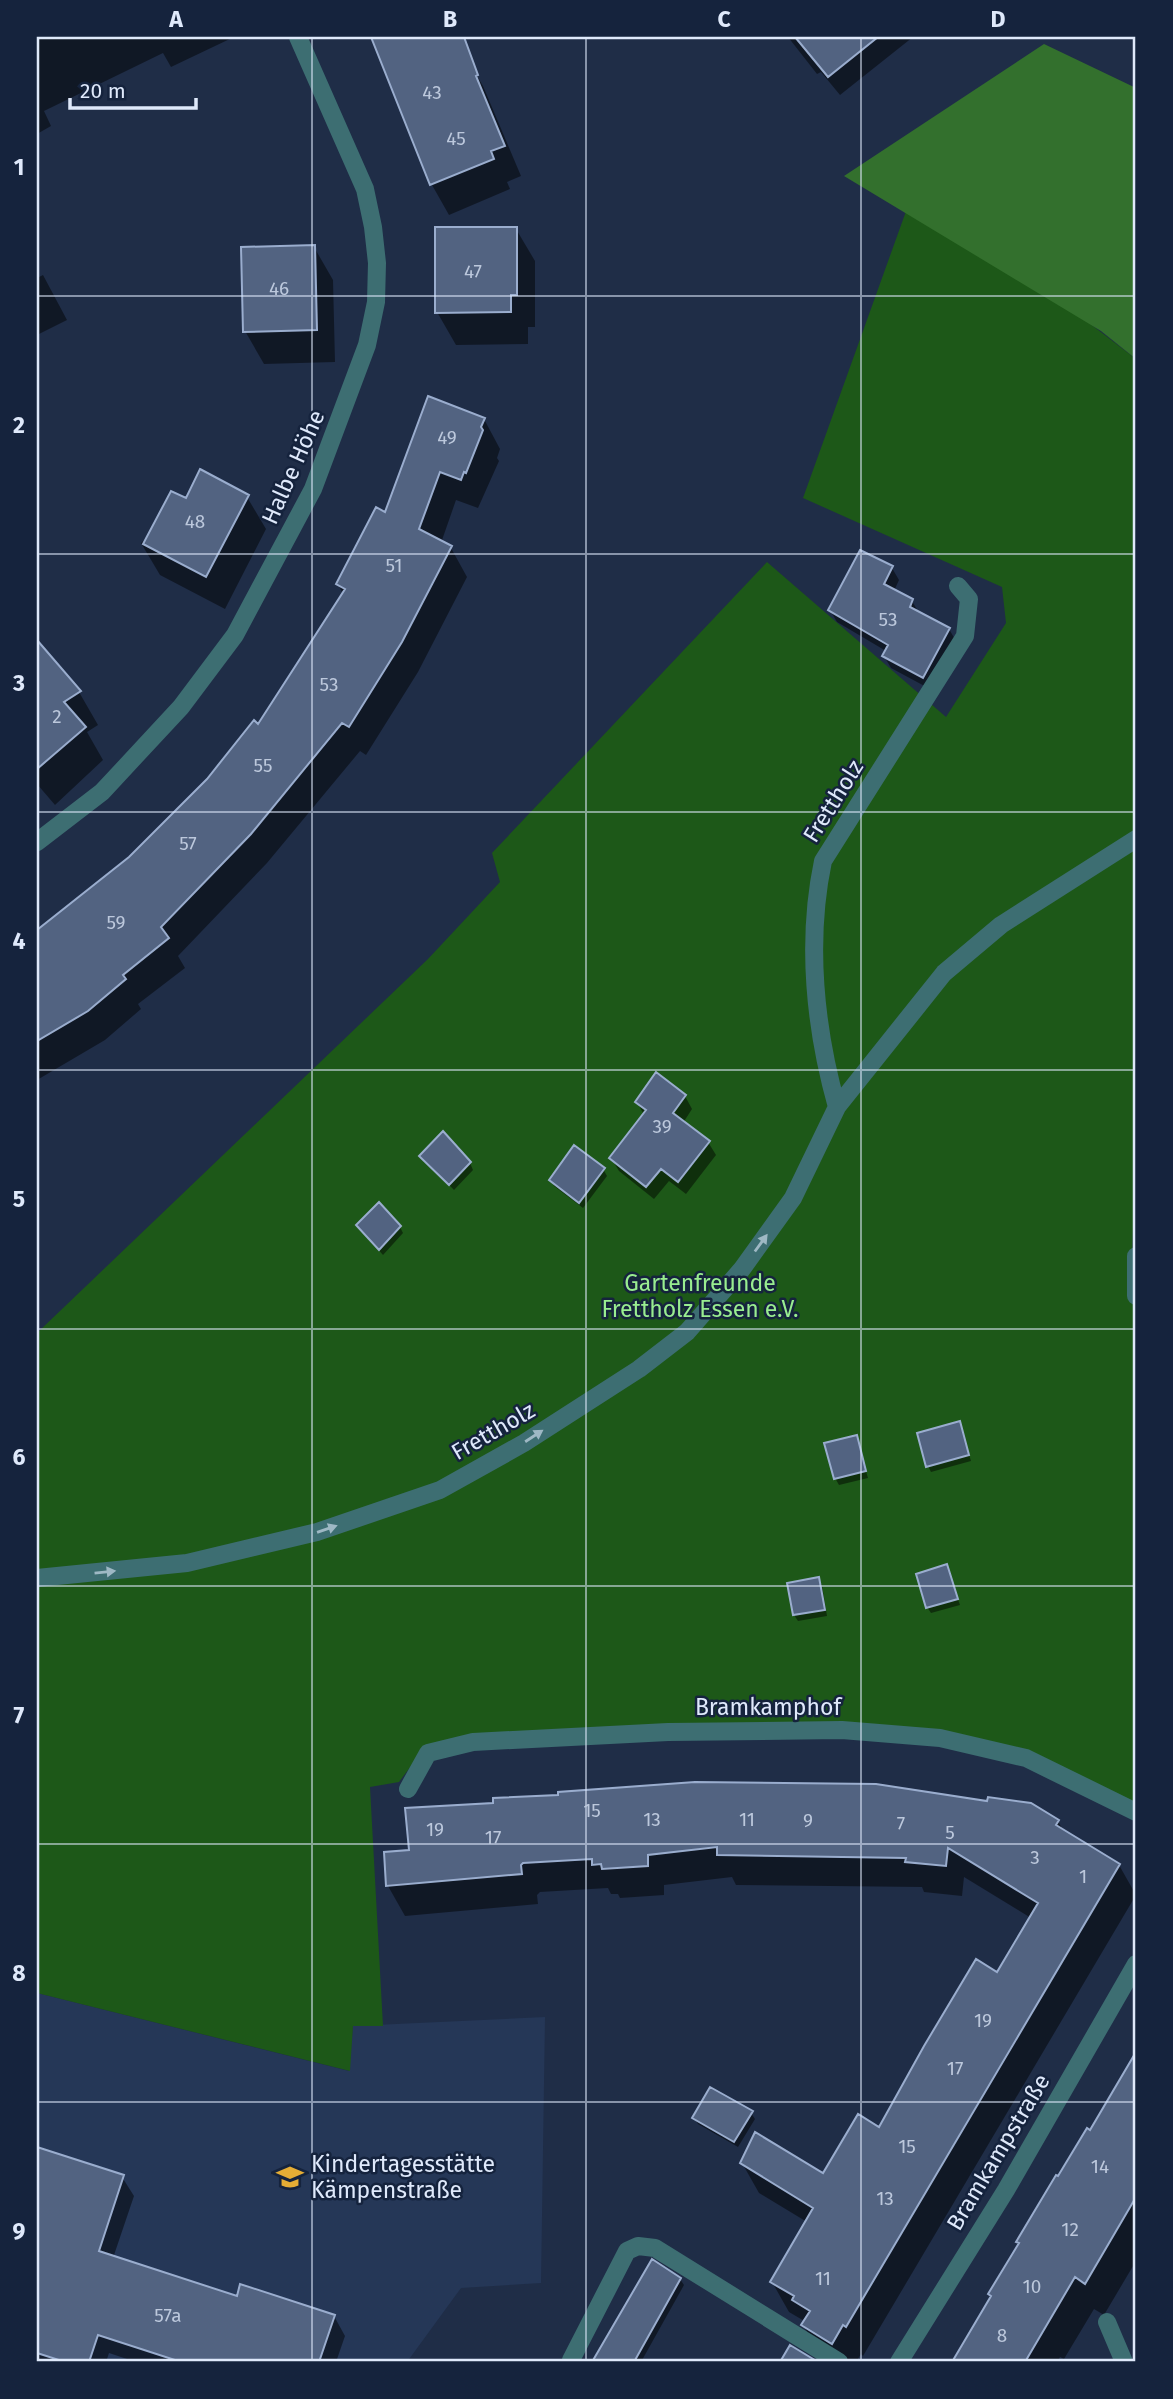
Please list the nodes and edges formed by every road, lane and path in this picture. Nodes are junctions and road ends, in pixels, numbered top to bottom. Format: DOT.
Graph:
graph roads {
  1 [pos="298,37"];
  2 [pos="958,586"];
  3 [pos="1136,839"];
  4 [pos="37,842"];
  5 [pos="837,1107"];
  6 [pos="1136,1256"];
  7 [pos="1136,1296"];
  8 [pos="37,1578"];
  9 [pos="408,1789"];
  10 [pos="1136,1812"];
  11 [pos="1136,1965"];
  12 [pos="1107,2322"];
  13 [pos="571,2360"];
  14 [pos="839,2362"];
  15 [pos="899,2362"];
  16 [pos="1124,2362"];
  1 -- 4 [label="street, Halbe Höhe"];
  2 -- 5 [label="street, Frettholz"];
  3 -- 5 [label="street, Frettholz"];
  8 -- 5 [label="street, Frettholz, one-way"];
  6 -- 7 [label="street"];
  9 -- 10 [label="street, Bramkamphof"];
  11 -- 15 [label="street, Bramkampstraße"];
  12 -- 16 [label="street"];
  13 -- 14 [label="street"];
}
